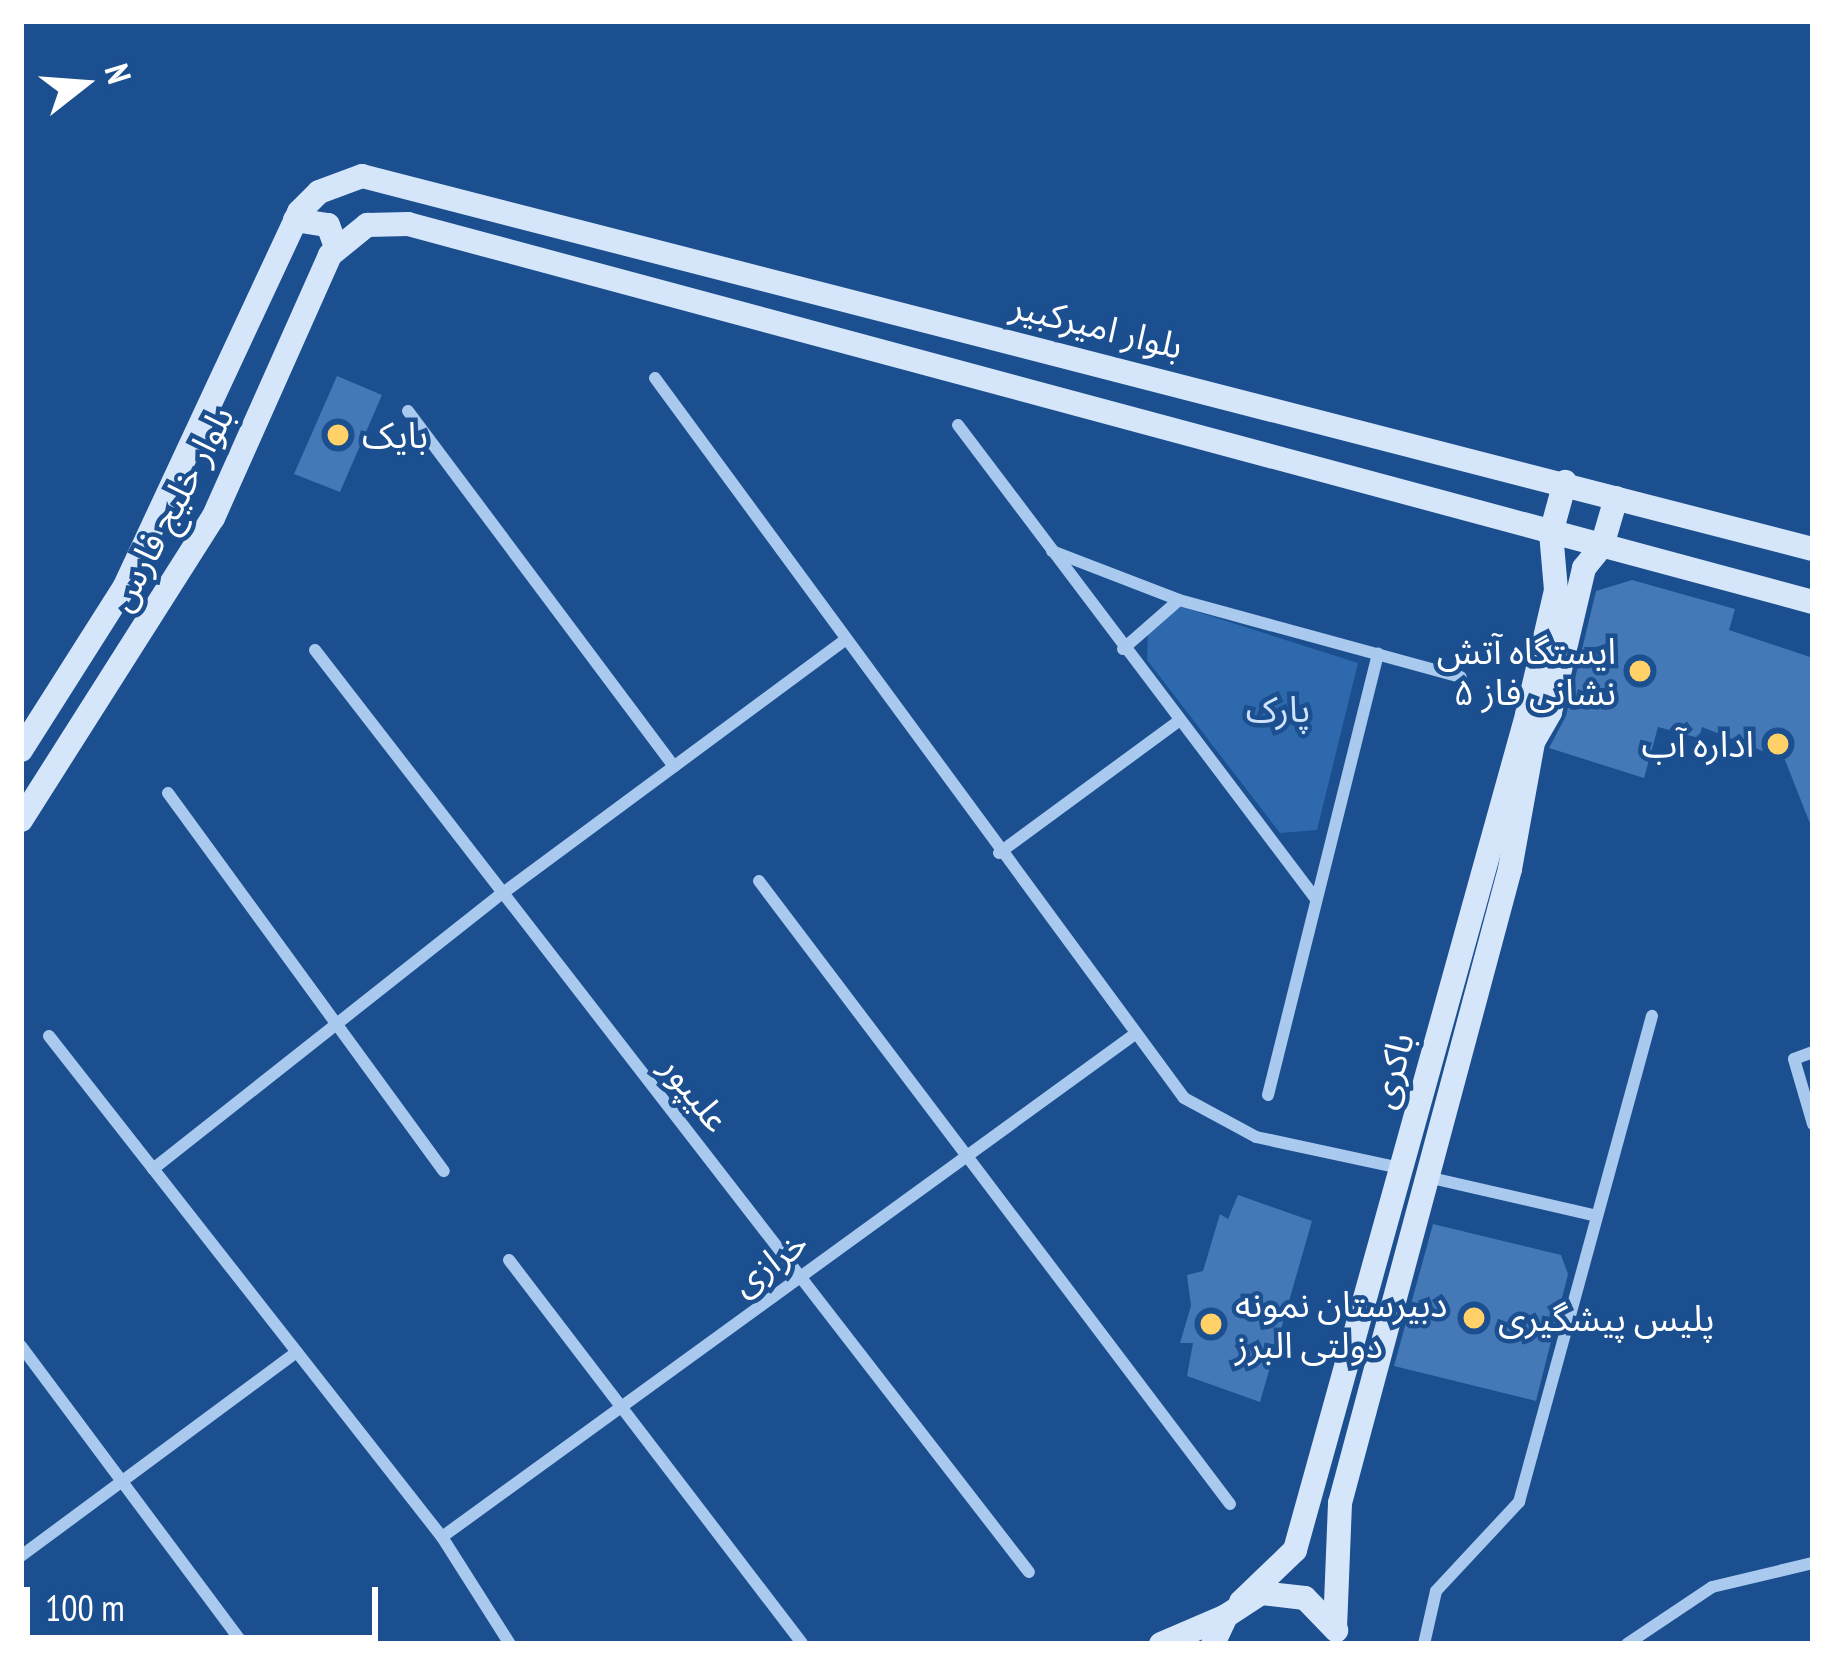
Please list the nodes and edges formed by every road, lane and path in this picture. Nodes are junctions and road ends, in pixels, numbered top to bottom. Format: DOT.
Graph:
graph roads {
  1 [pos="362,176"];
  2 [pos="413,183"];
  3 [pos="295,220"];
  4 [pos="408,224"];
  5 [pos="336,247"];
  6 [pos="655,378"];
  7 [pos="408,411"];
  8 [pos="958,425"];
  9 [pos="1565,482"];
  10 [pos="1616,498"];
  11 [pos="1551,533"];
  12 [pos="1603,546"];
  13 [pos="1813,549"];
  14 [pos="1051,551"];
  15 [pos="1179,601"];
  16 [pos="1813,602"];
  17 [pos="844,640"];
  18 [pos="1124,649"];
  19 [pos="315,650"];
  20 [pos="1378,654"];
  21 [pos="1461,677"];
  22 [pos="1179,721"];
  23 [pos="21,750"];
  24 [pos="674,766"];
  25 [pos="168,793"];
  26 [pos="21,820"];
  27 [pos="999,853"];
  28 [pos="760,881"];
  29 [pos="502,893"];
  30 [pos="1316,899"];
  31 [pos="1652,1016"];
  32 [pos="337,1024"];
  33 [pos="49,1036"];
  34 [pos="1131,1037"];
  35 [pos="1813,1052"];
  36 [pos="1268,1095"];
  37 [pos="1813,1124"];
  38 [pos="966,1156"];
  39 [pos="1401,1168"];
  40 [pos="154,1169"];
  41 [pos="444,1171"];
  42 [pos="1426,1177"];
  43 [pos="1597,1216"];
  44 [pos="509,1260"];
  45 [pos="800,1276"];
  46 [pos="21,1346"];
  47 [pos="297,1352"];
  48 [pos="624,1405"];
  49 [pos="120,1483"];
  50 [pos="1229,1504"];
  51 [pos="442,1537"];
  52 [pos="21,1556"];
  53 [pos="1813,1562"];
  54 [pos="1030,1572"];
  55 [pos="1233,1609"];
  56 [pos="1338,1636"];
  57 [pos="802,1643"];
  58 [pos="243,1644"];
  59 [pos="510,1644"];
  60 [pos="1161,1644"];
  61 [pos="1214,1644"];
  62 [pos="1424,1644"];
  63 [pos="1627,1644"];
  1 -- 2 [label="street, بلوار امیرکبیر"];
  1 -- 3 [label="street, بلوار خلیج فارس"];
  2 -- 4 [label="street"];
  2 -- 9 [label="street, بلوار امیرکبیر"];
  3 -- 5 [label="street"];
  3 -- 23 [label="street, بلوار خلیج فارس"];
  4 -- 5 [label="street"];
  4 -- 11 [label="street"];
  5 -- 26 [label="street, بلوار خلیج فارس"];
  6 -- 17 [label="street"];
  7 -- 24 [label="street"];
  8 -- 14 [label="street"];
  9 -- 10 [label="street, بلوار امیرکبیر"];
  9 -- 11 [label="street, باکری"];
  10 -- 12 [label="street, باکری"];
  10 -- 13 [label="street, بلوار امیرکبیر"];
  11 -- 12 [label="street"];
  11 -- 39 [label="street, باکری"];
  12 -- 16 [label="street"];
  12 -- 42 [label="street, باکری"];
  14 -- 15 [label="street"];
  14 -- 18 [label="street"];
  15 -- 18 [label="street"];
  15 -- 20 [label="street"];
  17 -- 24 [label="street"];
  17 -- 27 [label="street"];
  18 -- 22 [label="street"];
  19 -- 29 [label="street, علیپور"];
  20 -- 21 [label="street"];
  20 -- 30 [label="street"];
  22 -- 27 [label="street"];
  22 -- 30 [label="street"];
  24 -- 29 [label="street"];
  25 -- 32 [label="street"];
  27 -- 34 [label="street"];
  28 -- 38 [label="street"];
  29 -- 32 [label="street"];
  29 -- 45 [label="street, علیپور"];
  30 -- 36 [label="street"];
  31 -- 43 [label="street"];
  32 -- 40 [label="street"];
  32 -- 41 [label="street"];
  33 -- 40 [label="street"];
  34 -- 38 [label="street, خرازی"];
  34 -- 39 [label="street"];
  35 -- 37 [label="street"];
  38 -- 45 [label="street, خرازی"];
  38 -- 50 [label="street"];
  39 -- 42 [label="street"];
  39 -- 55 [label="street, باکری"];
  40 -- 47 [label="street"];
  42 -- 43 [label="street"];
  42 -- 56 [label="street, باکری"];
  43 -- 62 [label="street"];
  44 -- 48 [label="street"];
  45 -- 48 [label="street, خرازی"];
  45 -- 54 [label="street, علیپور"];
  46 -- 49 [label="street"];
  47 -- 49 [label="street"];
  47 -- 51 [label="street"];
  48 -- 51 [label="street, خرازی"];
  48 -- 57 [label="street"];
  49 -- 52 [label="street"];
  49 -- 58 [label="street"];
  51 -- 59 [label="street"];
  53 -- 63 [label="street"];
  55 -- 56 [label="street"];
  55 -- 60 [label="street"];
  55 -- 61 [label="street"];
}
